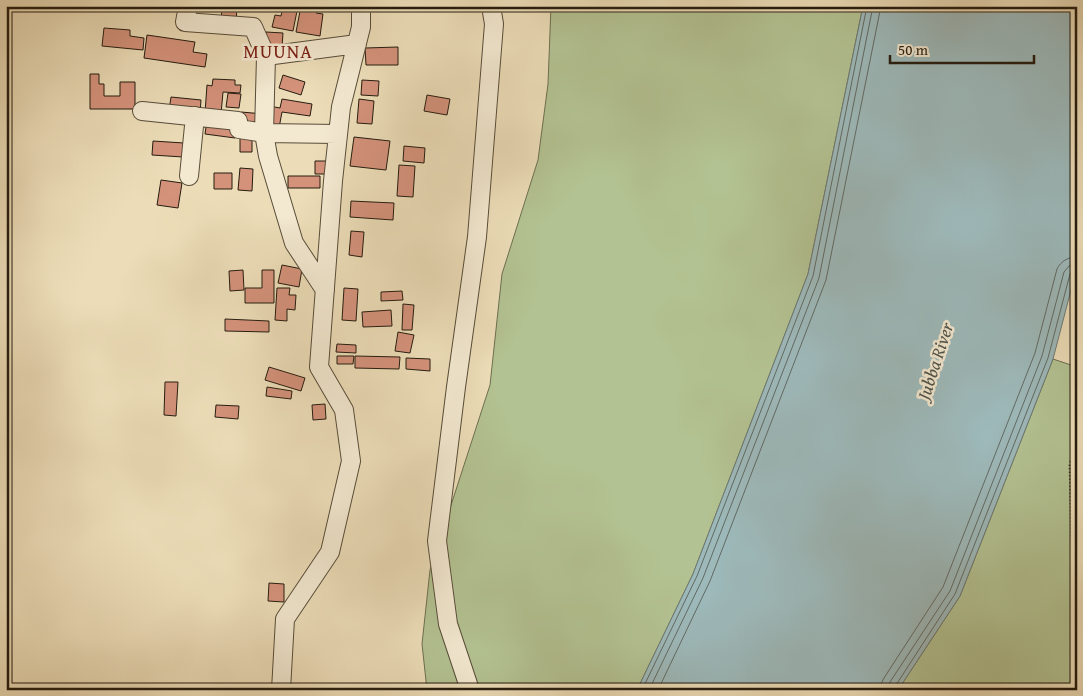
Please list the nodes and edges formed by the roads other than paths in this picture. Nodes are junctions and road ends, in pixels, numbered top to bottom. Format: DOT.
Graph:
graph roads {
  1 [pos="188,6"];
  2 [pos="361,6"];
  3 [pos="491,6"];
  4 [pos="357,44"];
  5 [pos="266,56"];
  6 [pos="142,111"];
  7 [pos="195,116"];
  8 [pos="264,134"];
  9 [pos="338,134"];
  10 [pos="189,176"];
  11 [pos="325,290"];
  12 [pos="281,690"];
  13 [pos="470,690"];
  1 -- 5 [label="street"];
  2 -- 4 [label="street"];
  3 -- 13 [label="street"];
  4 -- 5 [label="street"];
  4 -- 9 [label="street"];
  5 -- 8 [label="street"];
  6 -- 7 [label="street"];
  7 -- 8 [label="street"];
  7 -- 10 [label="street"];
  8 -- 9 [label="street"];
  8 -- 11 [label="street"];
  9 -- 11 [label="street"];
  11 -- 12 [label="street"];
}
